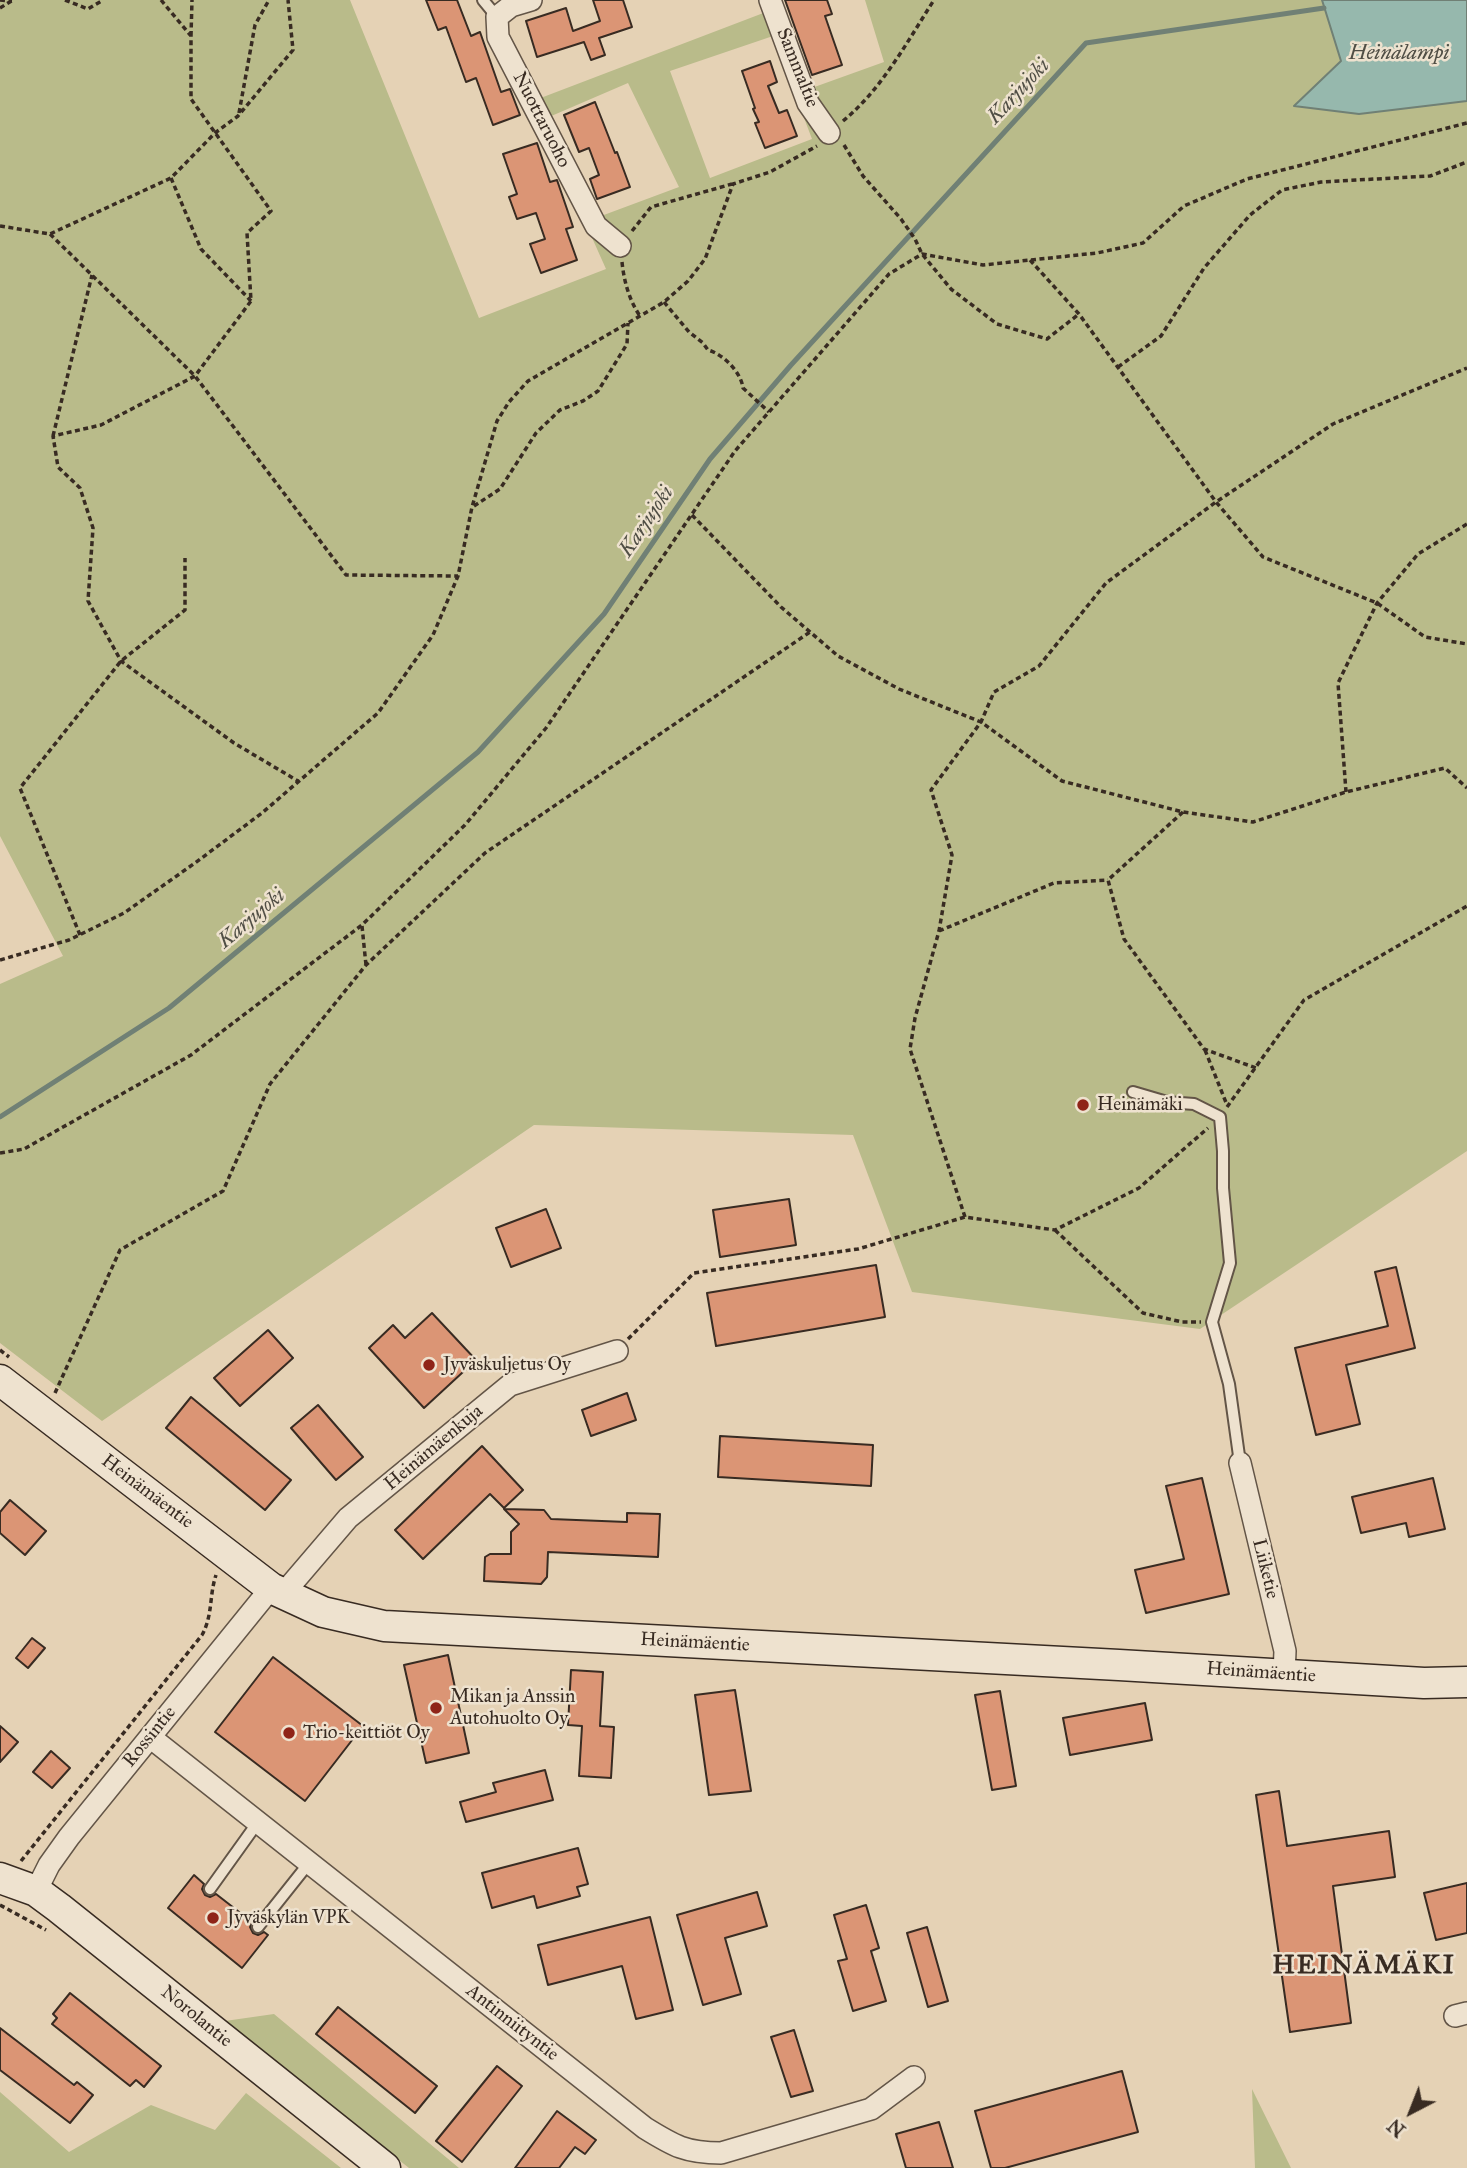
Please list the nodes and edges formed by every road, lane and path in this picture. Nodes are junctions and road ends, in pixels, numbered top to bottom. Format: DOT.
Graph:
graph roads {
  1 [pos="0,0"];
  2 [pos="12,0"];
  3 [pos="65,0"];
  4 [pos="103,0"];
  5 [pos="161,0"];
  6 [pos="192,0"];
  7 [pos="269,0"];
  8 [pos="288,0"];
  9 [pos="483,0"];
  10 [pos="531,0"];
  11 [pos="770,0"];
  12 [pos="933,0"];
  13 [pos="0,8"];
  14 [pos="497,17"];
  15 [pos="191,36"];
  16 [pos="238,116"];
  17 [pos="1467,123"];
  18 [pos="831,131"];
  19 [pos="215,133"];
  20 [pos="1467,162"];
  21 [pos="172,178"];
  22 [pos="733,184"];
  23 [pos="0,226"];
  24 [pos="50,234"];
  25 [pos="620,246"];
  26 [pos="922,254"];
  27 [pos="1030,260"];
  28 [pos="92,275"];
  29 [pos="251,301"];
  30 [pos="664,302"];
  31 [pos="1079,314"];
  32 [pos="640,316"];
  33 [pos="628,324"];
  34 [pos="1118,367"];
  35 [pos="1467,368"];
  36 [pos="195,376"];
  37 [pos="769,412"];
  38 [pos="53,436"];
  39 [pos="1216,502"];
  40 [pos="472,508"];
  41 [pos="692,514"];
  42 [pos="1467,524"];
  43 [pos="185,558"];
  44 [pos="458,576"];
  45 [pos="1377,603"];
  46 [pos="810,632"];
  47 [pos="1467,644"];
  48 [pos="121,661"];
  49 [pos="981,722"];
  50 [pos="298,782"];
  51 [pos="1467,788"];
  52 [pos="1346,792"];
  53 [pos="1183,812"];
  54 [pos="1108,880"];
  55 [pos="1467,906"];
  56 [pos="362,925"];
  57 [pos="939,931"];
  58 [pos="80,935"];
  59 [pos="0,960"];
  60 [pos="366,965"];
  61 [pos="1204,1049"];
  62 [pos="1256,1068"];
  63 [pos="1133,1092"];
  64 [pos="1227,1107"];
  65 [pos="1220,1118"];
  66 [pos="0,1153"];
  67 [pos="965,1217"];
  68 [pos="1055,1230"];
  69 [pos="1212,1322"];
  70 [pos="0,1350"];
  71 [pos="617,1351"];
  72 [pos="6,1369"];
  73 [pos="55,1393"];
  74 [pos="1240,1463"];
  75 [pos="230,1555"];
  76 [pos="277,1591"];
  77 [pos="1284,1675"];
  78 [pos="1467,1682"];
  79 [pos="150,1737"];
  80 [pos="258,1822"];
  81 [pos="309,1863"];
  82 [pos="16,1884"];
  83 [pos="210,1889"];
  84 [pos="258,1927"];
  85 [pos="914,2077"];
  86 [pos="385,2168"];
  1 -- 2 [label="path"];
  2 -- 13 [label="path"];
  3 -- 4 [label="path"];
  5 -- 15 [label="path"];
  6 -- 15 [label="path"];
  7 -- 16 [label="path"];
  8 -- 16 [label="path"];
  9 -- 14 [label="lane"];
  10 -- 14 [label="street"];
  11 -- 18 [label="street, Sammaltie"];
  12 -- 18 [label="path"];
  14 -- 25 [label="street, Nuottaruoho"];
  15 -- 19 [label="path"];
  16 -- 19 [label="path"];
  17 -- 27 [label="path"];
  18 -- 22 [label="path"];
  18 -- 26 [label="path"];
  19 -- 21 [label="path"];
  19 -- 29 [label="path"];
  20 -- 34 [label="path"];
  21 -- 24 [label="path"];
  21 -- 29 [label="path"];
  22 -- 25 [label="path"];
  22 -- 30 [label="path"];
  23 -- 24 [label="path"];
  24 -- 28 [label="path"];
  25 -- 32 [label="path"];
  26 -- 27 [label="path"];
  26 -- 31 [label="path"];
  26 -- 37 [label="path"];
  27 -- 31 [label="path"];
  28 -- 36 [label="path"];
  28 -- 38 [label="path"];
  29 -- 36 [label="path"];
  30 -- 32 [label="path"];
  30 -- 37 [label="path"];
  31 -- 34 [label="path"];
  32 -- 33 [label="path"];
  33 -- 40 [label="path"];
  33 -- 40 [label="path"];
  34 -- 39 [label="path"];
  35 -- 39 [label="path"];
  36 -- 38 [label="path"];
  36 -- 44 [label="path"];
  37 -- 41 [label="path"];
  38 -- 48 [label="path"];
  39 -- 45 [label="path"];
  39 -- 49 [label="path"];
  40 -- 44 [label="path"];
  41 -- 46 [label="path"];
  41 -- 56 [label="path"];
  42 -- 45 [label="path"];
  43 -- 48 [label="path"];
  44 -- 50 [label="path"];
  45 -- 47 [label="path"];
  45 -- 52 [label="path"];
  46 -- 49 [label="path"];
  46 -- 60 [label="path"];
  48 -- 50 [label="path"];
  48 -- 58 [label="path"];
  49 -- 53 [label="path"];
  49 -- 57 [label="path"];
  50 -- 58 [label="path"];
  51 -- 52 [label="path"];
  52 -- 53 [label="path"];
  53 -- 54 [label="path"];
  54 -- 57 [label="path"];
  54 -- 61 [label="path"];
  55 -- 62 [label="path"];
  56 -- 60 [label="path"];
  56 -- 66 [label="path"];
  57 -- 67 [label="path"];
  58 -- 59 [label="path"];
  60 -- 73 [label="path"];
  61 -- 62 [label="path"];
  61 -- 64 [label="path"];
  62 -- 64 [label="path"];
  63 -- 65 [label="lane"];
  64 -- 65 [label="path"];
  65 -- 68 [label="path"];
  65 -- 69 [label="lane"];
  67 -- 68 [label="path"];
  67 -- 71 [label="path"];
  68 -- 69 [label="path"];
  69 -- 74 [label="lane"];
  70 -- 72 [label="path"];
  71 -- 76 [label="street, Heinämäenkuja"];
  72 -- 75 [label="street, Heinämäentie"];
  74 -- 77 [label="street, Liiketie"];
  75 -- 76 [label="street, Heinämäentie"];
  75 -- 82 [label="path"];
  76 -- 77 [label="street, Heinämäentie"];
  76 -- 79 [label="street, Rossintie"];
  77 -- 78 [label="street, Heinämäentie"];
  79 -- 80 [label="street, Antinniityntie"];
  79 -- 82 [label="street, Rossintie"];
  80 -- 81 [label="street, Antinniityntie"];
  80 -- 83 [label="lane"];
  81 -- 84 [label="lane"];
  81 -- 85 [label="street, Antinniityntie"];
  82 -- 86 [label="street, Norolantie"];
}
